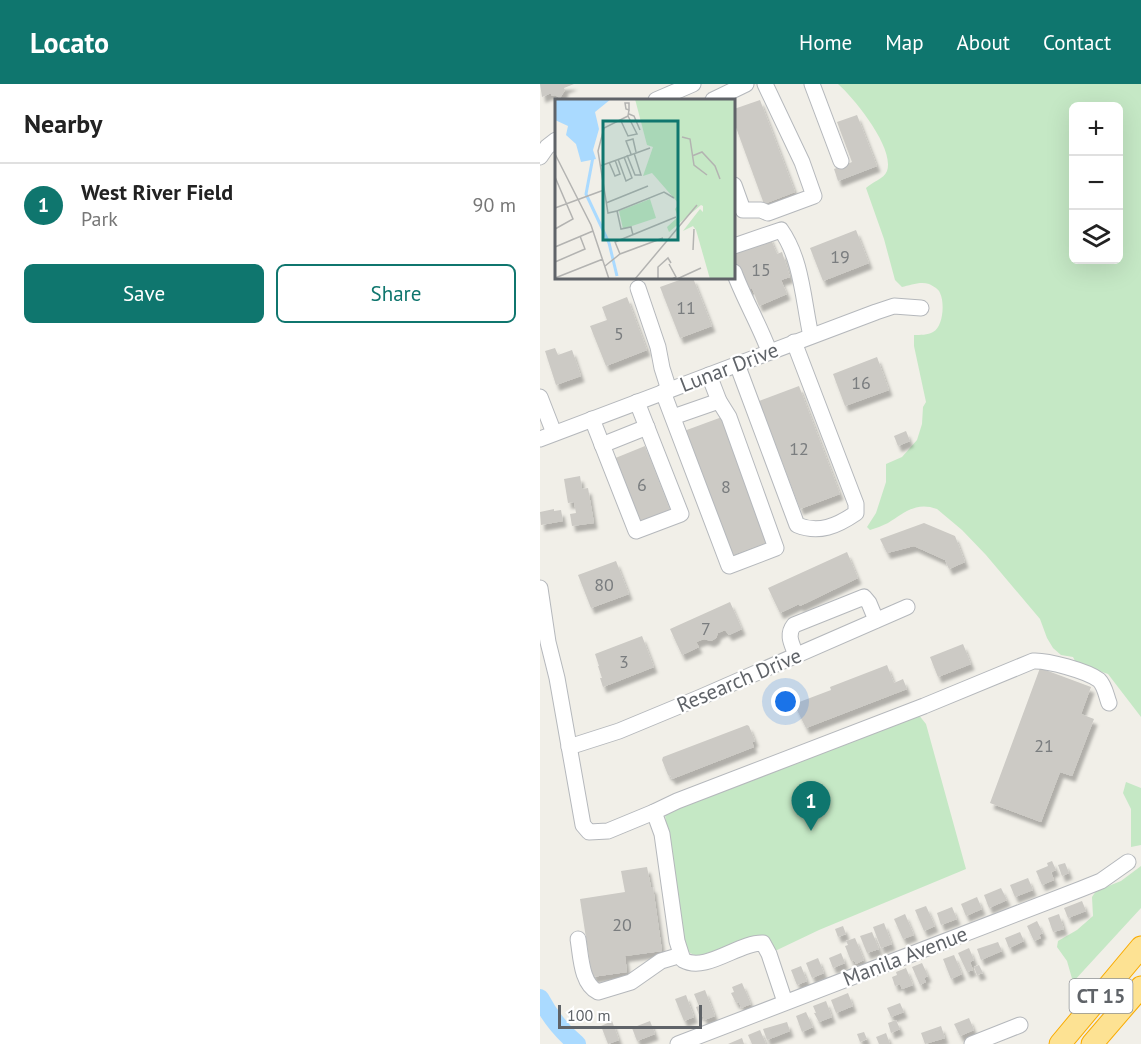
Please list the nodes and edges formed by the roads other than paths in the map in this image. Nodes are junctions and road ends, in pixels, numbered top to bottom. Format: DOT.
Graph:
graph roads {
  1 [pos="746,84"];
  2 [pos="765,84"];
  3 [pos="812,84"];
  4 [pos="690,91"];
  5 [pos="660,99"];
  6 [pos="715,99"];
  7 [pos="555,141"];
  8 [pos="540,157"];
  9 [pos="841,161"];
  10 [pos="735,188"];
  11 [pos="735,246"];
  12 [pos="735,275"];
  13 [pos="638,288"];
  14 [pos="921,308"];
  15 [pos="811,336"];
  16 [pos="794,342"];
  17 [pos="769,351"];
  18 [pos="737,364"];
  19 [pos="709,375"];
  20 [pos="666,391"];
  21 [pos="540,397"];
  22 [pos="719,401"];
  23 [pos="637,402"];
  24 [pos="673,417"];
  25 [pos="592,419"];
  26 [pos="647,427"];
  27 [pos="547,436"];
  28 [pos="602,445"];
  29 [pos="540,588"];
  30 [pos="907,607"];
  31 [pos="876,620"];
  32 [pos="544,643"];
  33 [pos="796,655"];
  34 [pos="1109,703"];
  35 [pos="569,747"];
  36 [pos="654,812"];
  37 [pos="1128,862"];
  38 [pos="578,939"];
  39 [pos="1141,947"];
  40 [pos="681,955"];
  41 [pos="1108,986"];
  42 [pos="1141,987"];
  43 [pos="785,1002"];
  44 [pos="1127,1003"];
  45 [pos="1020,1025"];
  46 [pos="678,1044"];
  47 [pos="972,1044"];
  48 [pos="1060,1044"];
  49 [pos="1092,1044"];
  1 -- 6 [label="street"];
  2 -- 10 [label="street"];
  3 -- 9 [label="street"];
  4 -- 5 [label="street"];
  7 -- 8 [label="street"];
  11 -- 15 [label="street"];
  12 -- 17 [label="street"];
  13 -- 20 [label="street"];
  14 -- 15 [label="street, Lunar Drive"];
  15 -- 16 [label="street, Lunar Drive"];
  16 -- 17 [label="street, Lunar Drive"];
  16 -- 18 [label="street"];
  17 -- 18 [label="street, Lunar Drive"];
  18 -- 19 [label="street, Lunar Drive"];
  19 -- 20 [label="street, Lunar Drive"];
  19 -- 22 [label="street"];
  20 -- 23 [label="street, Lunar Drive"];
  20 -- 24 [label="street"];
  21 -- 27 [label="street"];
  22 -- 24 [label="street"];
  22 -- 24 [label="street"];
  23 -- 25 [label="street, Lunar Drive"];
  23 -- 26 [label="street"];
  25 -- 27 [label="street, Lunar Drive"];
  25 -- 28 [label="street"];
  26 -- 28 [label="street"];
  26 -- 28 [label="street"];
  29 -- 32 [label="street"];
  30 -- 31 [label="street, Research Drive"];
  31 -- 33 [label="street, Research Drive"];
  31 -- 33 [label="street"];
  32 -- 35 [label="street"];
  33 -- 35 [label="street, Research Drive"];
  34 -- 36 [label="street"];
  35 -- 36 [label="street"];
  36 -- 40 [label="street"];
  37 -- 43 [label="street, Manila Avenue"];
  38 -- 40 [label="street"];
  39 -- 41 [label="highway, CT 15"];
  40 -- 43 [label="street"];
  41 -- 44 [label="street"];
  41 -- 48 [label="highway, CT 15"];
  42 -- 44 [label="highway, CT 15"];
  43 -- 46 [label="street, Manila Avenue"];
  44 -- 49 [label="highway, CT 15"];
  45 -- 47 [label="street"];
}
